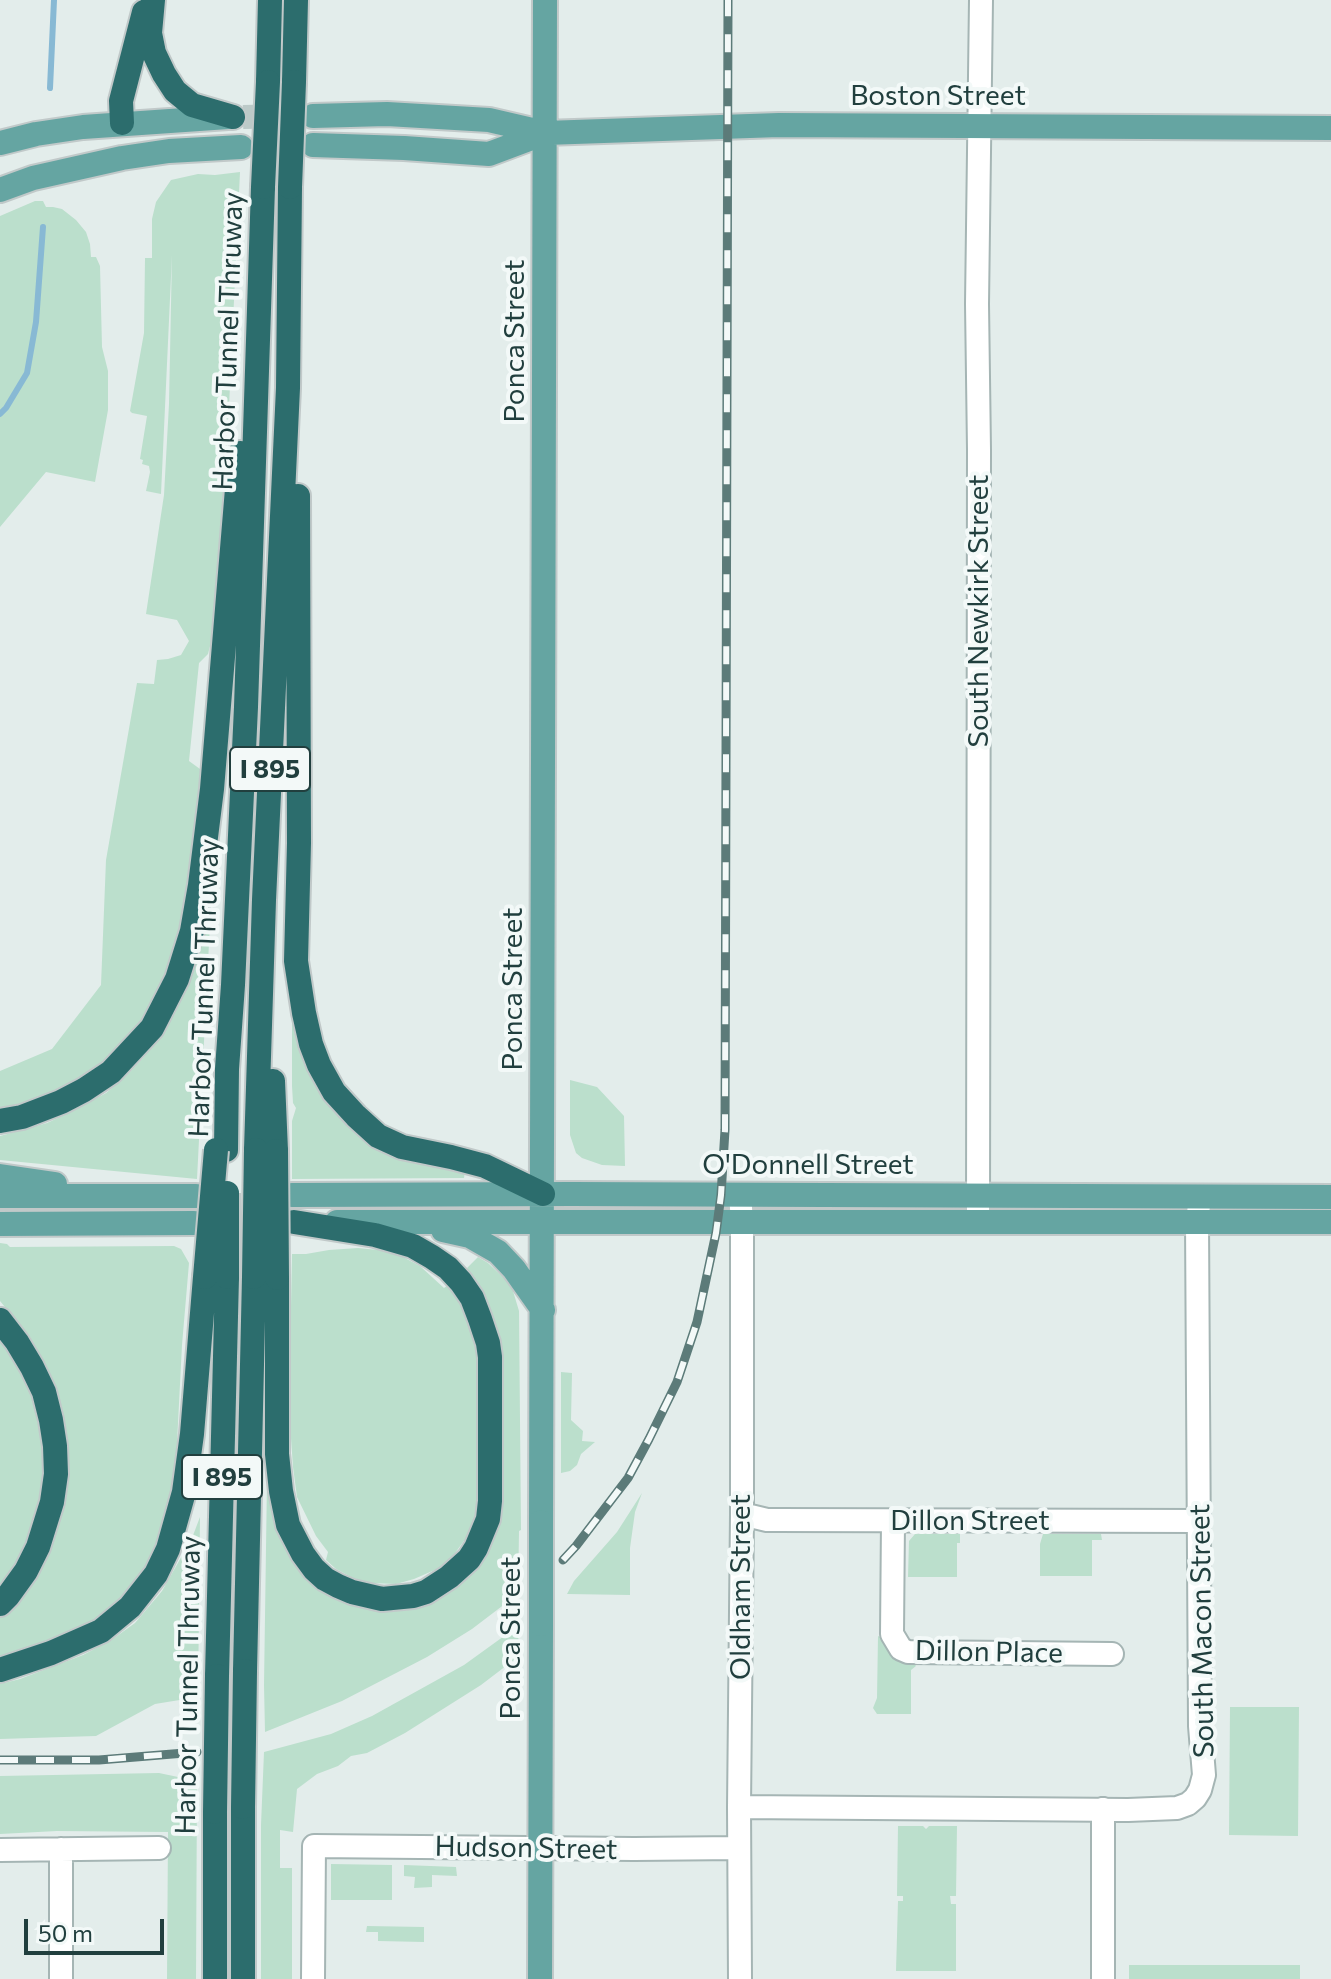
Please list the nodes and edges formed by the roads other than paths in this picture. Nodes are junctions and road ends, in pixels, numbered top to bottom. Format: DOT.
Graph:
graph roads {
  1 [pos="150,0"];
  2 [pos="270,0"];
  3 [pos="296,0"];
  4 [pos="545,0"];
  5 [pos="981,0"];
  6 [pos="313,116"];
  7 [pos="238,117"];
  8 [pos="122,123"];
  9 [pos="979,127"];
  10 [pos="1331,128"];
  11 [pos="545,133"];
  12 [pos="0,143"];
  13 [pos="313,145"];
  14 [pos="241,147"];
  15 [pos="0,190"];
  16 [pos="259,312"];
  17 [pos="288,388"];
  18 [pos="0,1121"];
  19 [pos="0,1176"];
  20 [pos="543,1194"];
  21 [pos="292,1195"];
  22 [pos="740,1195"];
  23 [pos="0,1196"];
  24 [pos="145,1196"];
  25 [pos="196,1196"];
  26 [pos="978,1196"];
  27 [pos="1329,1196"];
  28 [pos="1200,1197"];
  29 [pos="543,1221"];
  30 [pos="742,1221"];
  31 [pos="978,1221"];
  32 [pos="293,1222"];
  33 [pos="407,1222"];
  34 [pos="1197,1222"];
  35 [pos="1287,1222"];
  36 [pos="1331,1222"];
  37 [pos="194,1223"];
  38 [pos="0,1224"];
  39 [pos="1331,1233"];
  40 [pos="216,1277"];
  41 [pos="265,1278"];
  42 [pos="543,1310"];
  43 [pos="0,1320"];
  44 [pos="742,1514"];
  45 [pos="893,1521"];
  46 [pos="1200,1521"];
  47 [pos="0,1604"];
  48 [pos="1112,1654"];
  49 [pos="0,1670"];
  50 [pos="739,1807"];
  51 [pos="1103,1809"];
  52 [pos="542,1847"];
  53 [pos="159,1848"];
  54 [pos="739,1848"];
  55 [pos="61,1849"];
  56 [pos="0,1850"];
  57 [pos="61,1979"];
  58 [pos="215,1979"];
  59 [pos="243,1979"];
  60 [pos="313,1979"];
  61 [pos="540,1979"];
  62 [pos="740,1979"];
  63 [pos="1103,1979"];
  1 -- 7 [label="highway"];
  1 -- 8 [label="highway"];
  2 -- 16 [label="highway, Harbor Tunnel Thruway / I 895, bridge"];
  3 -- 17 [label="highway, Harbor Tunnel Thruway / I 895, bridge"];
  4 -- 11 [label="main road, Ponca Street"];
  5 -- 9 [label="street, South Newkirk Street"];
  6 -- 11 [label="main road"];
  7 -- 8 [label="main road"];
  8 -- 12 [label="main road"];
  9 -- 10 [label="main road, Boston Street"];
  9 -- 11 [label="main road, Boston Street"];
  9 -- 26 [label="street, South Newkirk Street"];
  11 -- 13 [label="main road"];
  11 -- 20 [label="main road, Ponca Street"];
  14 -- 15 [label="main road"];
  16 -- 18 [label="highway"];
  16 -- 40 [label="highway, Harbor Tunnel Thruway / I 895, bridge"];
  17 -- 20 [label="highway"];
  17 -- 41 [label="highway, Harbor Tunnel Thruway / I 895, bridge"];
  19 -- 24 [label="main road"];
  20 -- 21 [label="main road, O'Donnell Street"];
  20 -- 22 [label="main road, O'Donnell Street"];
  20 -- 29 [label="main road, Ponca Street"];
  22 -- 26 [label="main road, O'Donnell Street"];
  22 -- 30 [label="street, Oldham Street"];
  23 -- 24 [label="main road"];
  24 -- 25 [label="main road"];
  26 -- 28 [label="main road, O'Donnell Street"];
  26 -- 31 [label="street, South Newkirk Street"];
  27 -- 28 [label="main road, O'Donnell Street"];
  28 -- 34 [label="street, South Macon Street"];
  29 -- 30 [label="main road, O'Donnell Street"];
  29 -- 33 [label="main road, O'Donnell Street"];
  29 -- 42 [label="main road, Ponca Street"];
  30 -- 31 [label="main road, O'Donnell Street"];
  30 -- 44 [label="street, Oldham Street"];
  31 -- 34 [label="main road, O'Donnell Street"];
  32 -- 33 [label="main road, O'Donnell Street"];
  32 -- 41 [label="highway"];
  33 -- 42 [label="main road"];
  34 -- 35 [label="main road, O'Donnell Street"];
  34 -- 46 [label="street, South Macon Street"];
  35 -- 36 [label="main road, O'Donnell Street"];
  35 -- 39 [label="street, O'Donnell Street"];
  37 -- 38 [label="main road"];
  40 -- 49 [label="highway"];
  40 -- 58 [label="highway, Harbor Tunnel Thruway / I 895, bridge"];
  41 -- 59 [label="highway, Harbor Tunnel Thruway / I 895, bridge"];
  42 -- 52 [label="main road, Ponca Street, bridge"];
  43 -- 47 [label="highway"];
  44 -- 45 [label="street, Dillon Street"];
  44 -- 50 [label="street, Oldham Street"];
  45 -- 46 [label="street, Dillon Street"];
  45 -- 48 [label="street, Dillon Place"];
  46 -- 51 [label="street, South Macon Street"];
  50 -- 51 [label="street"];
  50 -- 54 [label="street, Oldham Street"];
  51 -- 63 [label="street"];
  52 -- 54 [label="street, Hudson Street"];
  52 -- 60 [label="street, Hudson Street"];
  52 -- 61 [label="main road, Ponca Street"];
  53 -- 55 [label="street"];
  54 -- 62 [label="street, Oldham Street"];
  55 -- 56 [label="street"];
  55 -- 57 [label="street"];
}
